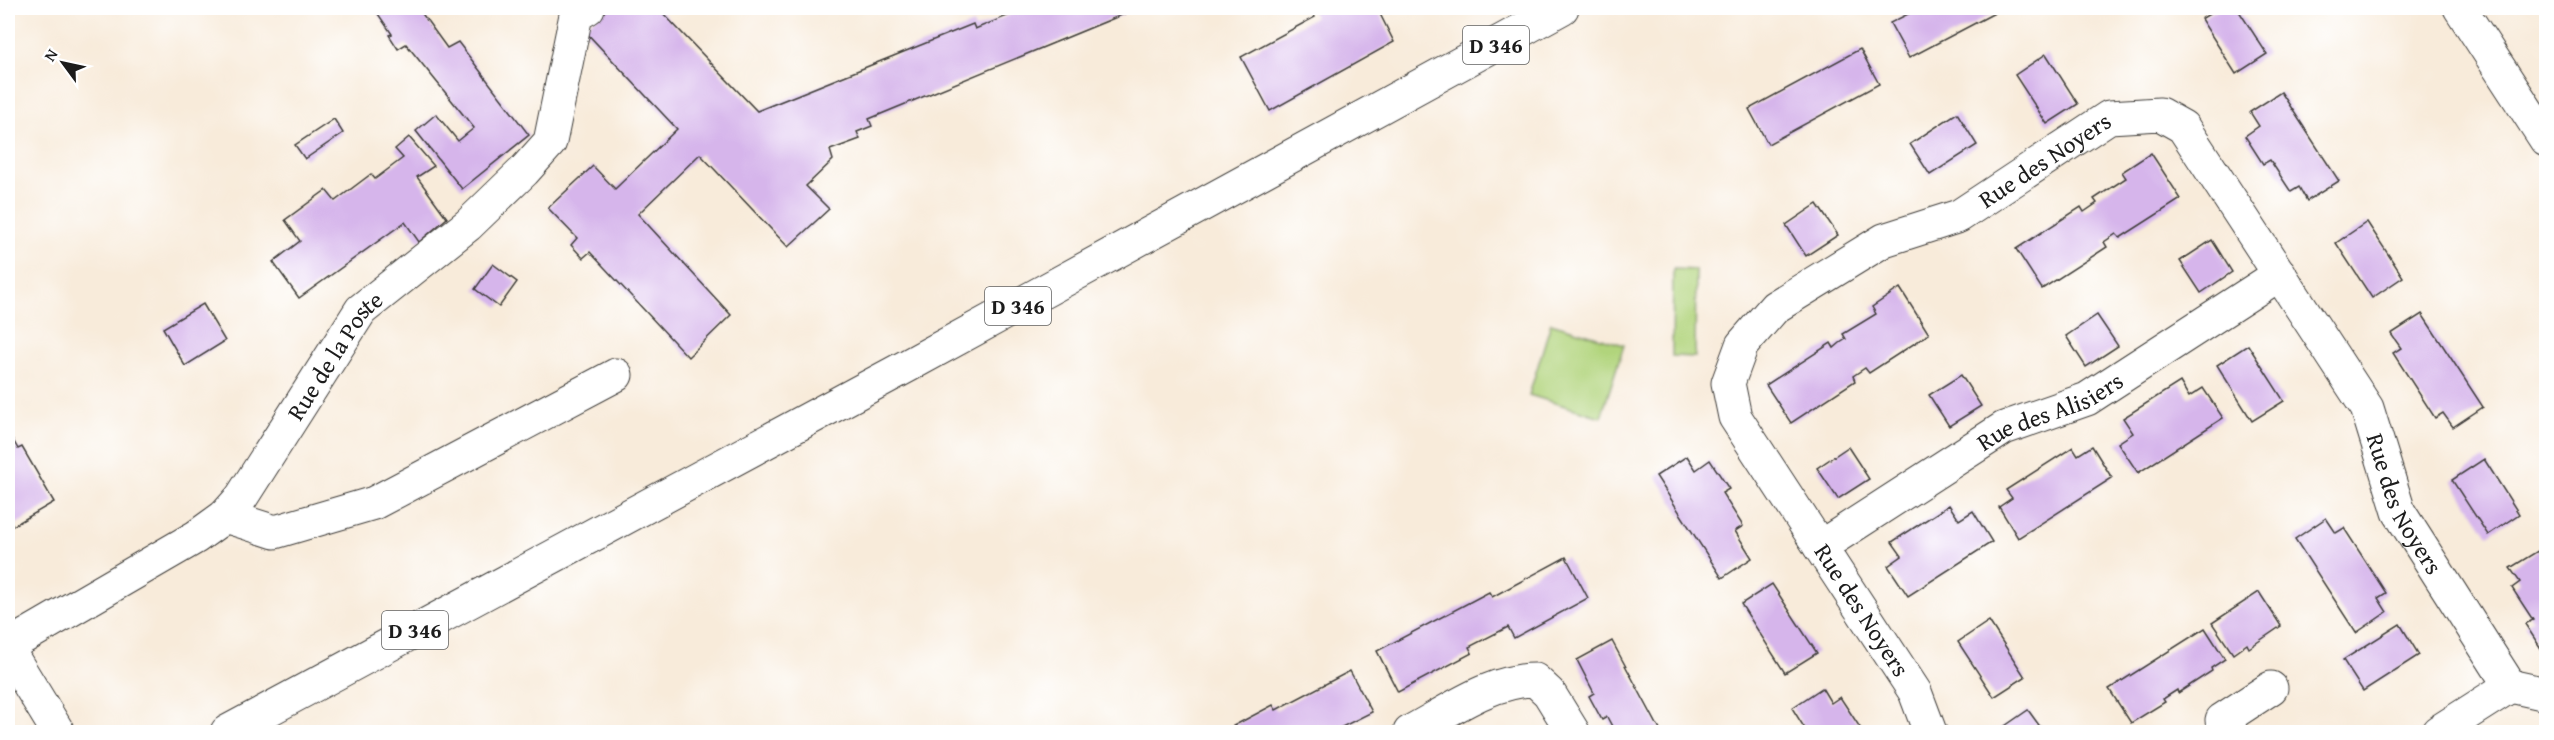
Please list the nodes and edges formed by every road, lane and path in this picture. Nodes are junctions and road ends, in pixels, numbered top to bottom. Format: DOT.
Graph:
graph roads {
  1 [pos="1562,8"];
  2 [pos="2460,8"];
  3 [pos="582,11"];
  4 [pos="2547,140"];
  5 [pos="2280,274"];
  6 [pos="616,375"];
  7 [pos="225,516"];
  8 [pos="1820,547"];
  9 [pos="8,648"];
  10 [pos="2510,686"];
  11 [pos="2271,688"];
  12 [pos="2547,694"];
  13 [pos="58,732"];
  14 [pos="227,732"];
  15 [pos="1410,732"];
  16 [pos="1574,732"];
  17 [pos="1930,732"];
  18 [pos="2231,732"];
  19 [pos="2438,732"];
  1 -- 14 [label="street, D 346"];
  2 -- 4 [label="street"];
  3 -- 7 [label="street, Rue de la Poste"];
  5 -- 8 [label="street, Rue des Alisiers"];
  5 -- 8 [label="street, Rue des Noyers"];
  5 -- 10 [label="street, Rue des Noyers"];
  6 -- 7 [label="street"];
  7 -- 9 [label="street, Rue de la Poste"];
  8 -- 17 [label="street, Rue des Noyers"];
  9 -- 13 [label="street"];
  10 -- 12 [label="street"];
  10 -- 19 [label="street"];
  11 -- 18 [label="street"];
  15 -- 16 [label="street"];
}
